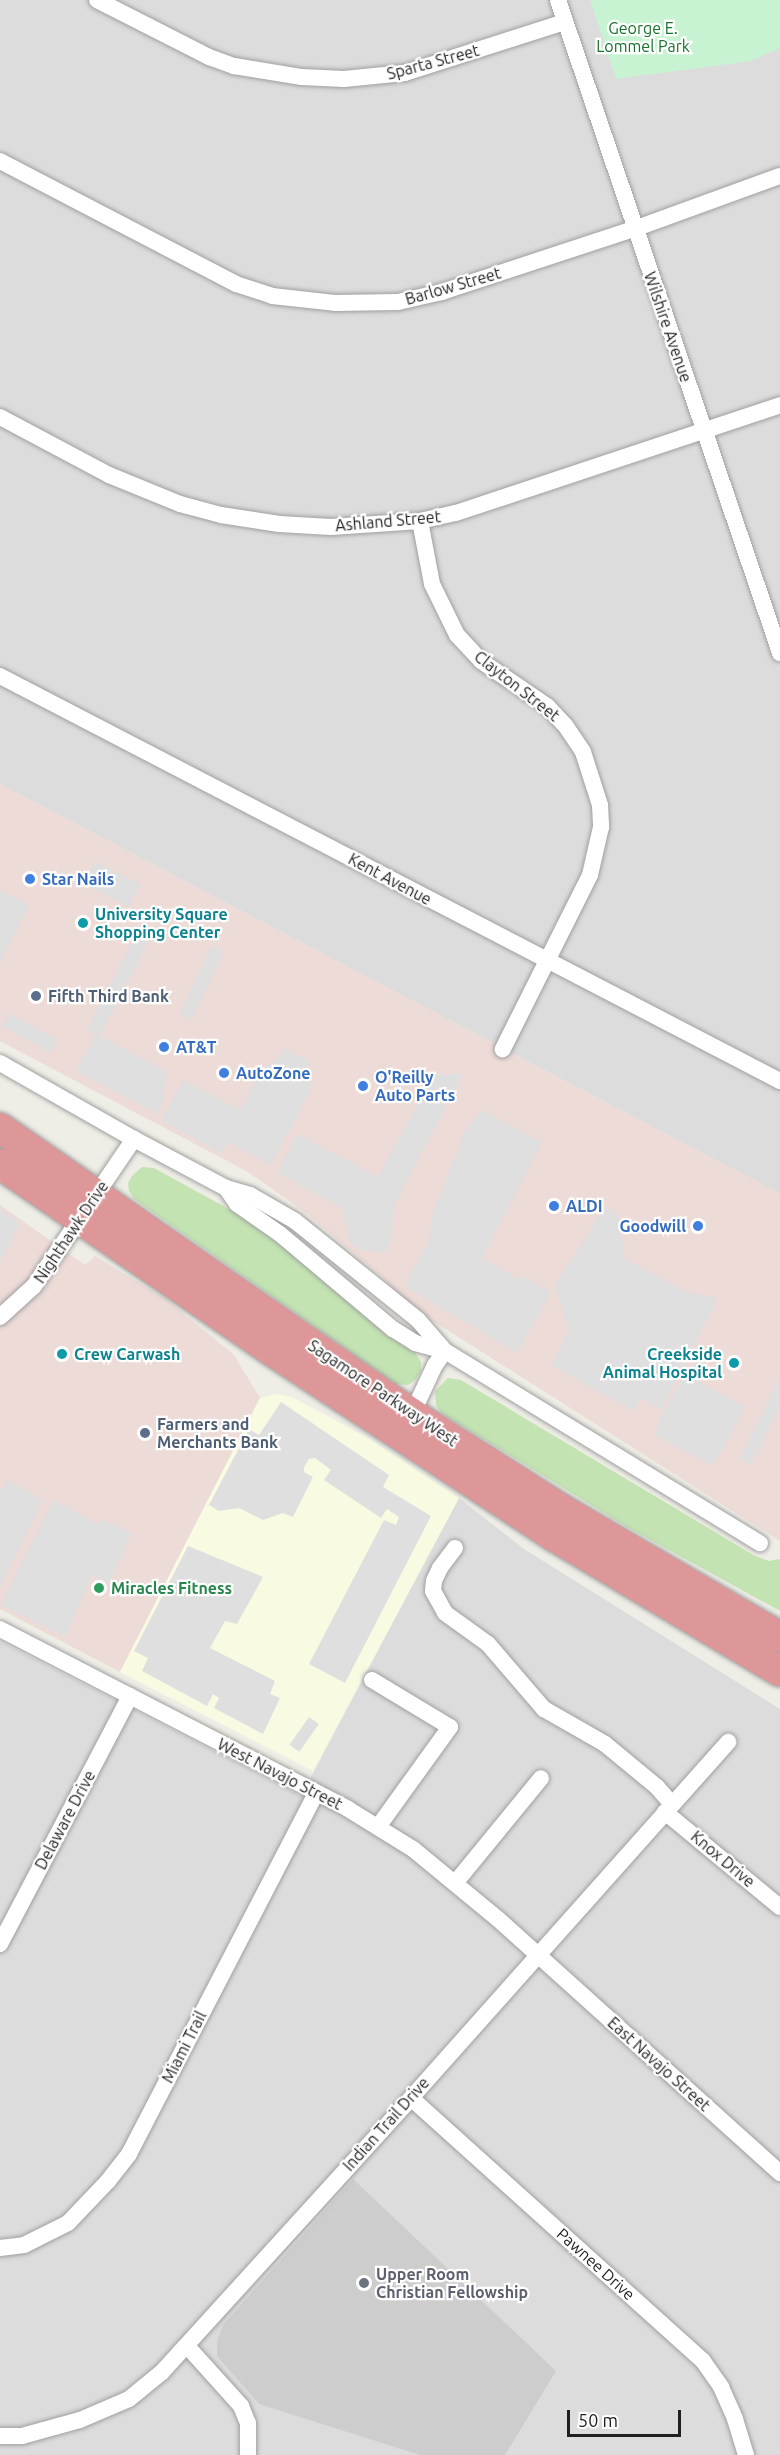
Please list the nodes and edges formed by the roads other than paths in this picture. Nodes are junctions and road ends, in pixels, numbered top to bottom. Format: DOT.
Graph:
graph roads {
  1 [pos="97,0"];
  2 [pos="558,0"];
  3 [pos="565,22"];
  4 [pos="0,161"];
  5 [pos="780,176"];
  6 [pos="634,229"];
  7 [pos="780,405"];
  8 [pos="0,417"];
  9 [pos="704,431"];
  10 [pos="420,521"];
  11 [pos="779,645"];
  12 [pos="0,675"];
  13 [pos="547,960"];
  14 [pos="503,1049"];
  15 [pos="0,1063"];
  16 [pos="780,1081"];
  17 [pos="0,1128"];
  18 [pos="134,1139"];
  19 [pos="0,1164"];
  20 [pos="96,1194"];
  21 [pos="80,1220"];
  22 [pos="0,1317"];
  23 [pos="445,1351"];
  24 [pos="412,1414"];
  25 [pos="760,1543"];
  26 [pos="455,1548"];
  27 [pos="0,1629"];
  28 [pos="779,1635"];
  29 [pos="775,1669"];
  30 [pos="372,1680"];
  31 [pos="130,1696"];
  32 [pos="728,1742"];
  33 [pos="542,1778"];
  34 [pos="316,1793"];
  35 [pos="669,1808"];
  36 [pos="378,1827"];
  37 [pos="456,1882"];
  38 [pos="780,1907"];
  39 [pos="0,1944"];
  40 [pos="537,1955"];
  41 [pos="411,2098"];
  42 [pos="780,2174"];
  43 [pos="0,2248"];
  44 [pos="187,2346"];
  45 [pos="0,2436"];
  46 [pos="248,2455"];
  47 [pos="746,2455"];
  1 -- 3 [label="street, Sparta Street"];
  2 -- 3 [label="street, Wilshire Avenue"];
  3 -- 6 [label="street, Wilshire Avenue"];
  4 -- 6 [label="street, Barlow Street"];
  5 -- 6 [label="street, Barlow Street"];
  6 -- 9 [label="street, Wilshire Avenue"];
  7 -- 9 [label="street, Ashland Street"];
  8 -- 10 [label="street, Ashland Street"];
  9 -- 10 [label="street, Ashland Street"];
  9 -- 11 [label="street, Wilshire Avenue"];
  10 -- 13 [label="street, Clayton Street"];
  12 -- 13 [label="street, Kent Avenue"];
  13 -- 14 [label="street, Clayton Street"];
  13 -- 16 [label="street, Kent Avenue"];
  15 -- 18 [label="street"];
  17 -- 20 [label="highway, Sagamore Parkway West"];
  18 -- 20 [label="street, Nighthawk Drive"];
  18 -- 23 [label="street"];
  19 -- 21 [label="highway, Sagamore Parkway West"];
  20 -- 21 [label="street, Nighthawk Drive"];
  20 -- 24 [label="highway, Sagamore Parkway West"];
  21 -- 22 [label="street, Nighthawk Drive"];
  21 -- 29 [label="highway, Sagamore Parkway West"];
  23 -- 24 [label="street"];
  23 -- 25 [label="street"];
  24 -- 28 [label="highway, Sagamore Parkway West"];
  26 -- 35 [label="street, Knox Drive"];
  27 -- 31 [label="street, West Navajo Street"];
  30 -- 36 [label="street"];
  31 -- 34 [label="street, West Navajo Street"];
  31 -- 39 [label="street, Delaware Drive"];
  32 -- 35 [label="street, Indian Trail Drive"];
  33 -- 37 [label="street"];
  34 -- 36 [label="street, West Navajo Street"];
  34 -- 43 [label="street, Miami Trail"];
  35 -- 38 [label="street, Knox Drive"];
  35 -- 40 [label="street, Indian Trail Drive"];
  36 -- 37 [label="street, West Navajo Street"];
  37 -- 40 [label="street, West Navajo Street"];
  40 -- 41 [label="street, Indian Trail Drive"];
  40 -- 42 [label="street, East Navajo Street"];
  41 -- 44 [label="street, Indian Trail Drive"];
  41 -- 47 [label="street, Pawnee Drive"];
  44 -- 45 [label="street, Indian Trail Drive"];
  44 -- 46 [label="street"];
}
